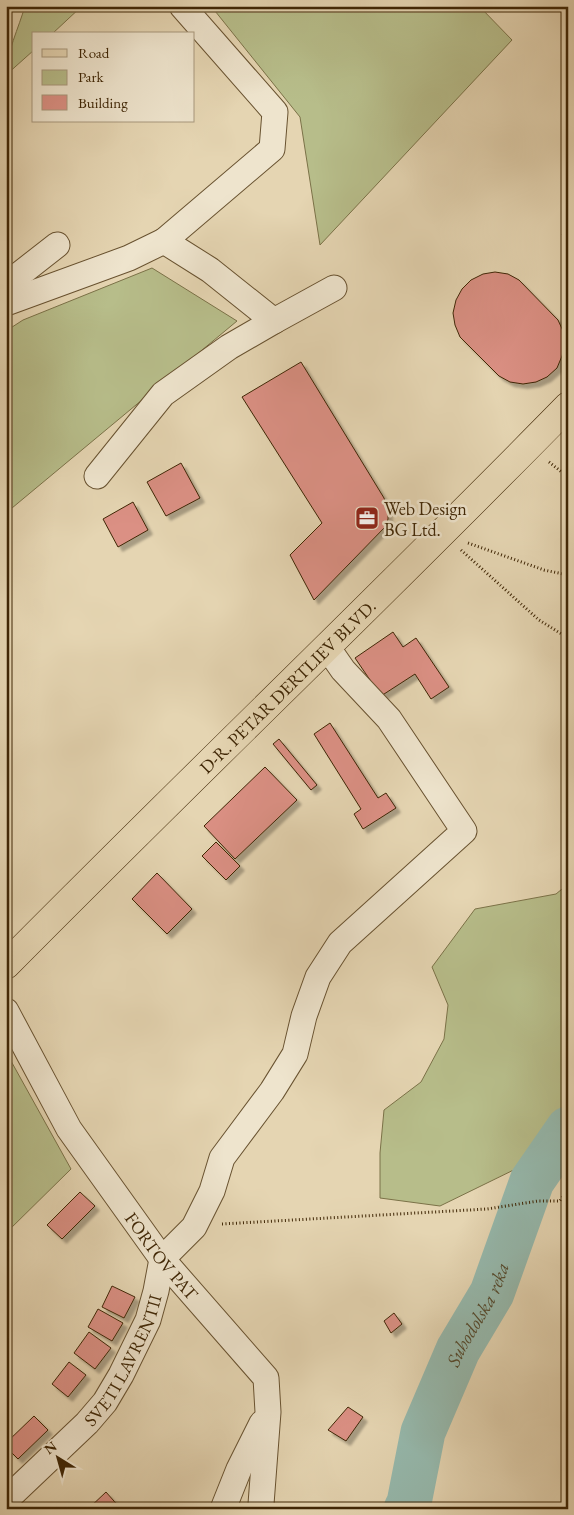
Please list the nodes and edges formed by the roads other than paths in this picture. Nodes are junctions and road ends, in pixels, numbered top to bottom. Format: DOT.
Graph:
graph roads {
  1 [pos="182,6"];
  2 [pos="164,241"];
  3 [pos="57,245"];
  4 [pos="6,285"];
  5 [pos="334,288"];
  6 [pos="6,303"];
  7 [pos="274,322"];
  8 [pos="568,406"];
  9 [pos="97,476"];
  10 [pos="327,647"];
  11 [pos="6,965"];
  12 [pos="6,1011"];
  13 [pos="162,1259"];
  14 [pos="268,1412"];
  15 [pos="6,1500"];
  16 [pos="223,1509"];
  17 [pos="262,1509"];
  1 -- 2 [label="street"];
  2 -- 6 [label="street"];
  2 -- 7 [label="street"];
  3 -- 4 [label="street"];
  5 -- 7 [label="street"];
  7 -- 9 [label="street"];
  8 -- 10 [label="main road, D-R. PETAR DERTLIEV BLVD."];
  10 -- 11 [label="main road, D-R. PETAR DERTLIEV BLVD."];
  10 -- 13 [label="street"];
  12 -- 13 [label="street, FORTOV PAT"];
  13 -- 14 [label="street, FORTOV PAT"];
  13 -- 15 [label="street, SVETI LAVRENTII"];
  14 -- 16 [label="street"];
  14 -- 17 [label="street, FORTOV PAT"];
}
